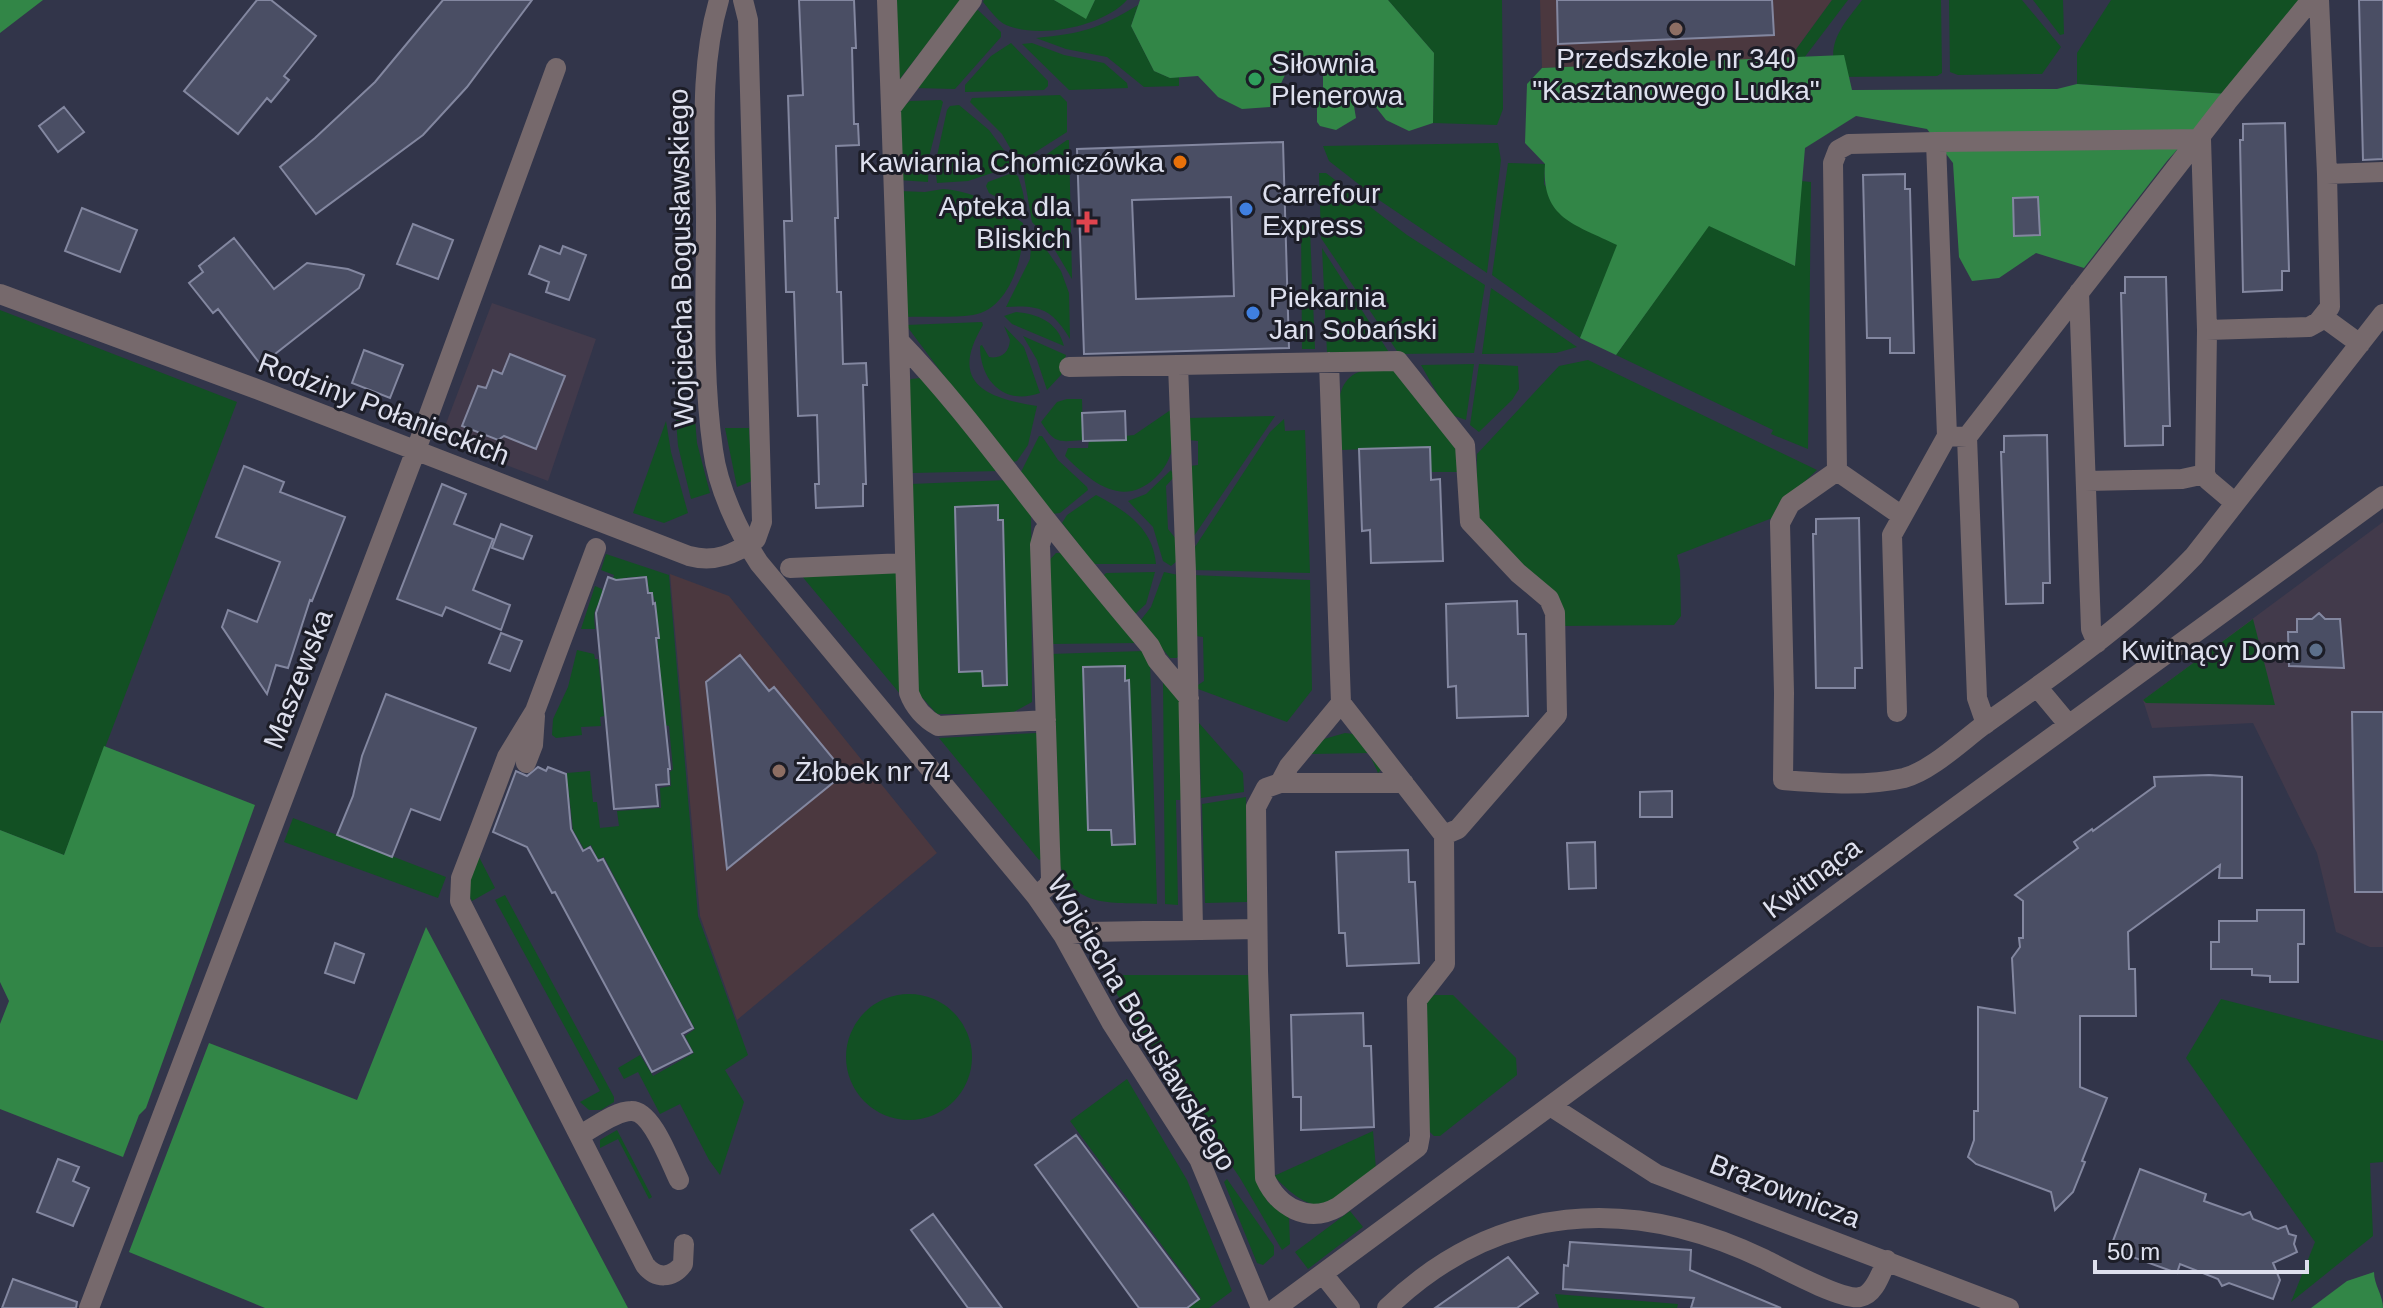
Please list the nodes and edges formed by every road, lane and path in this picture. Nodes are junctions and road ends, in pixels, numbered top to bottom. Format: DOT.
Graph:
graph roads {
  1 [pos="719,0"];
  2 [pos="743,0"];
  3 [pos="887,0"];
  4 [pos="972,0"];
  5 [pos="2311,0"];
  6 [pos="2319,0"];
  7 [pos="556,68"];
  8 [pos="891,108"];
  9 [pos="2201,139"];
  10 [pos="1936,142"];
  11 [pos="2383,172"];
  12 [pos="2327,174"];
  13 [pos="2079,292"];
  14 [pos="0,294"];
  15 [pos="2383,314"];
  16 [pos="2323,317"];
  17 [pos="2207,330"];
  18 [pos="899,341"];
  19 [pos="2360,344"];
  20 [pos="1329,362"];
  21 [pos="1178,365"];
  22 [pos="1069,367"];
  23 [pos="1957,437"];
  24 [pos="416,450"];
  25 [pos="1837,471"];
  26 [pos="2205,474"];
  27 [pos="2086,481"];
  28 [pos="2383,496"];
  29 [pos="2234,502"];
  30 [pos="1902,516"];
  31 [pos="1050,525"];
  32 [pos="747,545"];
  33 [pos="596,548"];
  34 [pos="905,563"];
  35 [pos="790,568"];
  36 [pos="2097,643"];
  37 [pos="2038,688"];
  38 [pos="1189,698"];
  39 [pos="1341,703"];
  40 [pos="535,711"];
  41 [pos="921,712"];
  42 [pos="1897,712"];
  43 [pos="1046,720"];
  44 [pos="1986,724"];
  45 [pos="2068,724"];
  46 [pos="898,729"];
  47 [pos="526,763"];
  48 [pos="1280,783"];
  49 [pos="1404,783"];
  50 [pos="1444,835"];
  51 [pos="1036,896"];
  52 [pos="1257,929"];
  53 [pos="1193,930"];
  54 [pos="1063,935"];
  55 [pos="1552,1107"];
  56 [pos="580,1135"];
  57 [pos="679,1180"];
  58 [pos="684,1244"];
  59 [pos="1887,1260"];
  60 [pos="1323,1274"];
  61 [pos="89,1308"];
  62 [pos="1261,1308"];
  63 [pos="1276,1308"];
  64 [pos="1350,1308"];
  65 [pos="1387,1308"];
  66 [pos="2009,1308"];
  1 -- 32 [label="street, Wojciecha Bogusławskiego"];
  2 -- 32 [label="street"];
  3 -- 8 [label="street"];
  4 -- 8 [label="street"];
  5 -- 9 [label="street"];
  6 -- 12 [label="street"];
  7 -- 24 [label="street, Maszewska"];
  8 -- 18 [label="street"];
  9 -- 10 [label="street"];
  9 -- 13 [label="street"];
  9 -- 17 [label="street"];
  10 -- 23 [label="street"];
  10 -- 25 [label="street"];
  11 -- 12 [label="street"];
  12 -- 16 [label="street"];
  13 -- 23 [label="street"];
  13 -- 27 [label="street"];
  14 -- 24 [label="street, Rodziny Połanieckich"];
  15 -- 19 [label="street"];
  16 -- 17 [label="street"];
  16 -- 19 [label="street"];
  17 -- 26 [label="street"];
  18 -- 31 [label="street"];
  18 -- 34 [label="street"];
  19 -- 29 [label="street"];
  20 -- 21 [label="street"];
  20 -- 39 [label="street"];
  20 -- 50 [label="street"];
  21 -- 22 [label="street"];
  21 -- 38 [label="street"];
  23 -- 30 [label="street"];
  23 -- 44 [label="street"];
  24 -- 32 [label="street, Rodziny Połanieckich"];
  24 -- 61 [label="street, Maszewska"];
  25 -- 30 [label="street"];
  25 -- 44 [label="street"];
  26 -- 27 [label="street"];
  26 -- 29 [label="street"];
  27 -- 36 [label="street"];
  28 -- 45 [label="street, Kwitnąca"];
  29 -- 36 [label="street"];
  30 -- 42 [label="street"];
  31 -- 38 [label="street"];
  31 -- 43 [label="street"];
  32 -- 46 [label="street, Wojciecha Bogusławskiego"];
  33 -- 40 [label="street"];
  34 -- 35 [label="street"];
  34 -- 41 [label="street"];
  36 -- 37 [label="street"];
  37 -- 44 [label="street"];
  37 -- 45 [label="street"];
  38 -- 53 [label="street"];
  39 -- 48 [label="street"];
  39 -- 49 [label="street"];
  40 -- 47 [label="street"];
  40 -- 56 [label="street"];
  41 -- 43 [label="street"];
  41 -- 46 [label="street"];
  43 -- 51 [label="street"];
  45 -- 55 [label="street, Kwitnąca"];
  46 -- 51 [label="street, Wojciecha Bogusławskiego"];
  48 -- 49 [label="street"];
  48 -- 52 [label="street"];
  49 -- 50 [label="street"];
  50 -- 52 [label="street"];
  51 -- 54 [label="street, Wojciecha Bogusławskiego"];
  52 -- 53 [label="street"];
  53 -- 54 [label="street"];
  54 -- 62 [label="street, Wojciecha Bogusławskiego"];
  55 -- 59 [label="street, Brązownicza"];
  55 -- 60 [label="street, Kwitnąca"];
  56 -- 57 [label="street"];
  56 -- 58 [label="street"];
  59 -- 65 [label="street"];
  59 -- 66 [label="street, Brązownicza"];
  60 -- 63 [label="street, Kwitnąca"];
  60 -- 64 [label="street"];
}
